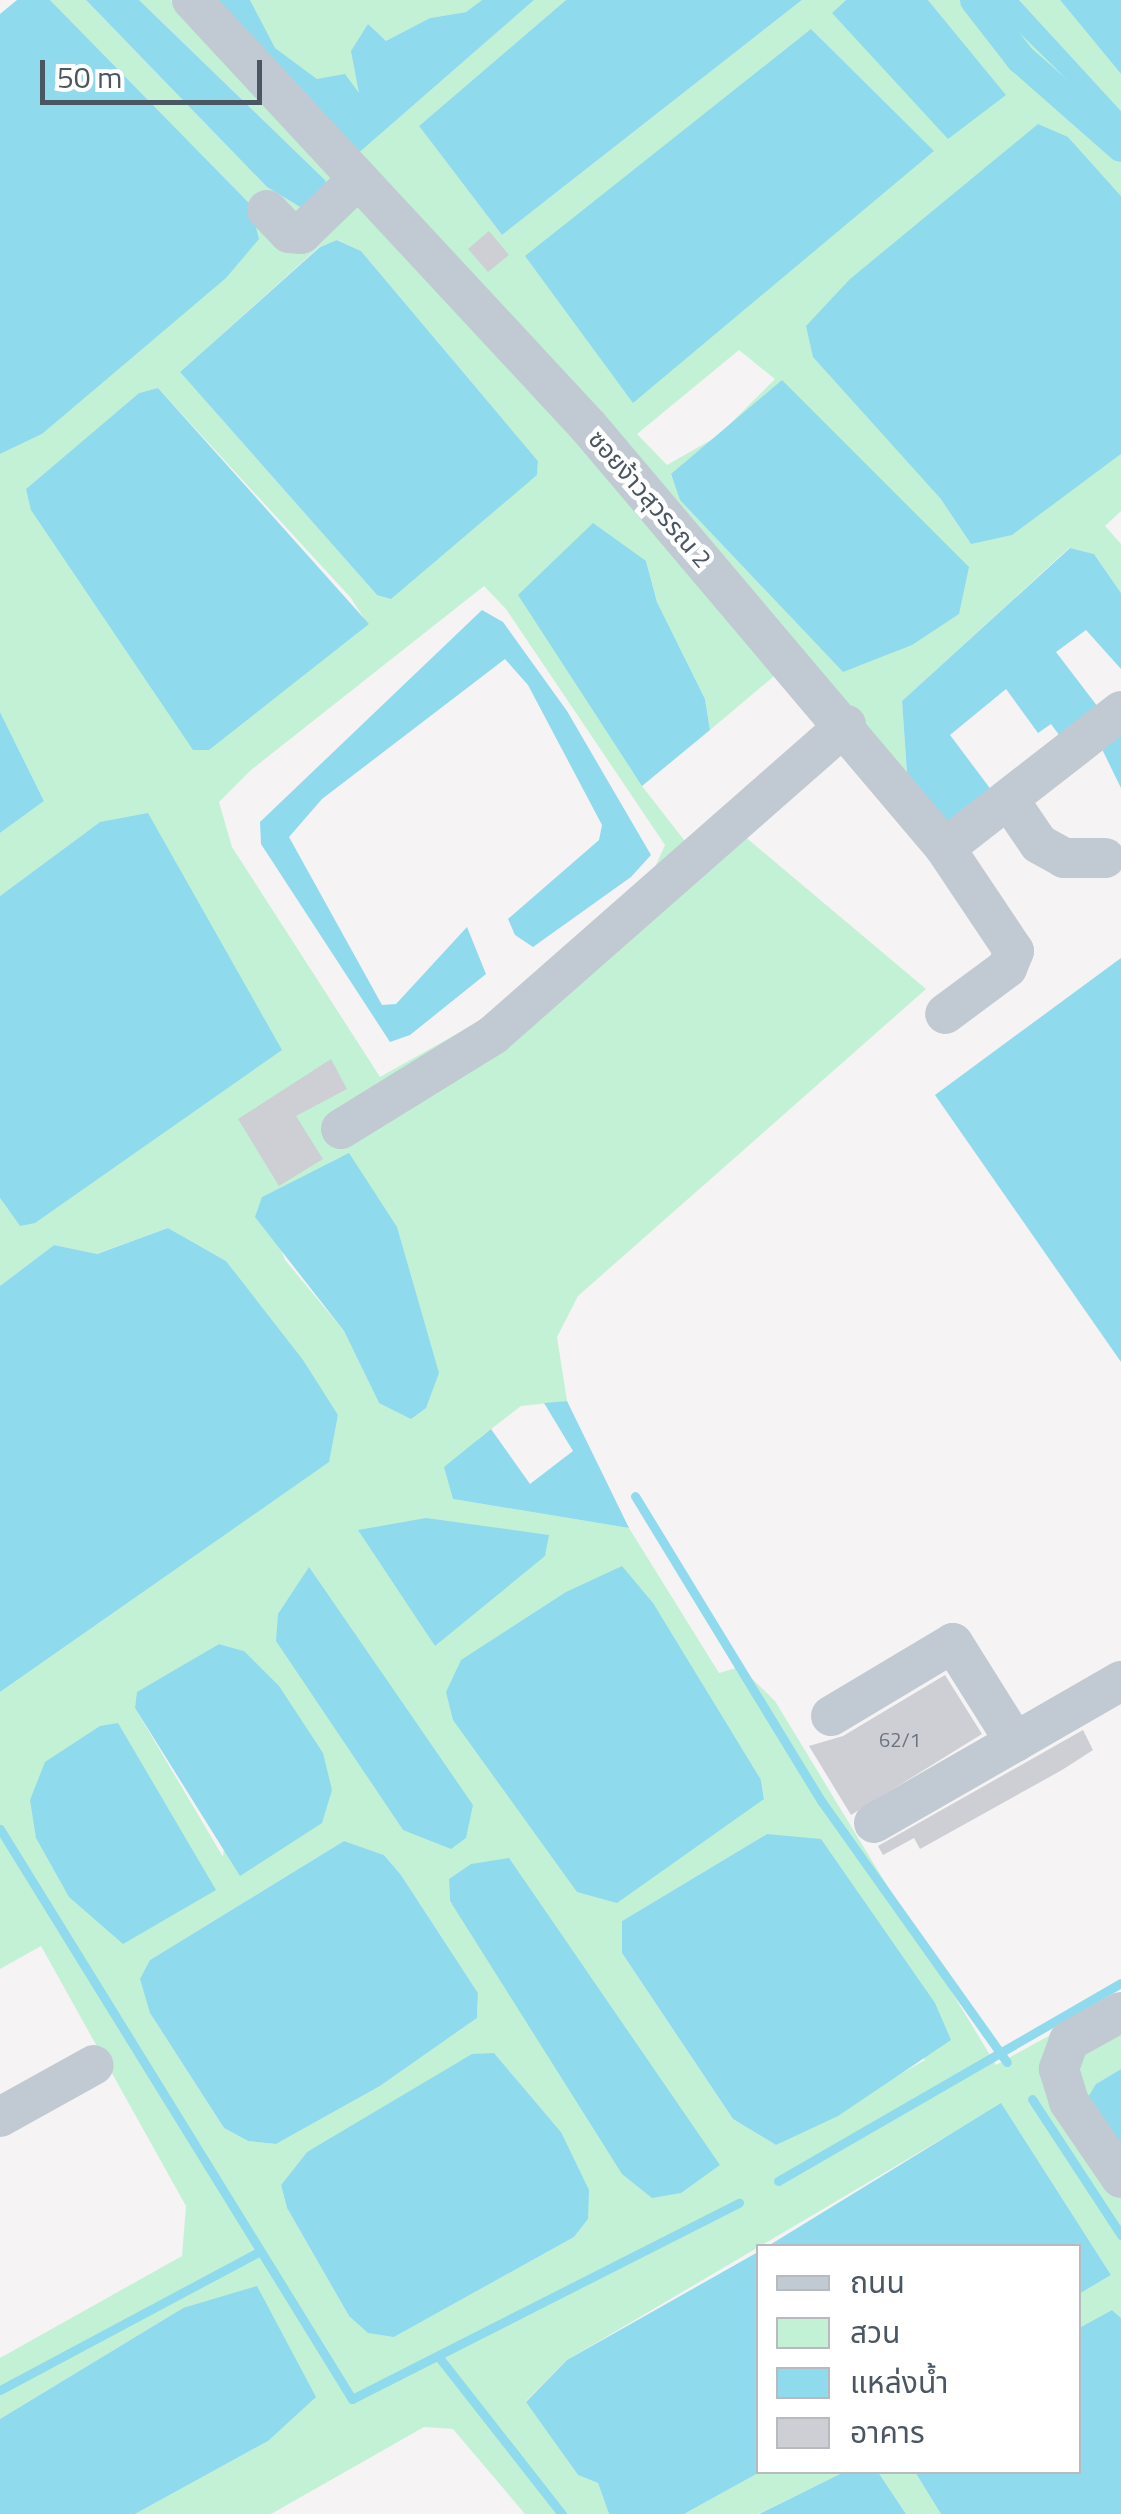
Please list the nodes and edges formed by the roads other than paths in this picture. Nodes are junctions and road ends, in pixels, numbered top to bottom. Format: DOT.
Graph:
graph roads {
  1 [pos="192,0"];
  2 [pos="358,179"];
  3 [pos="267,210"];
  4 [pos="1121,711"];
  5 [pos="846,725"];
  6 [pos="1009,800"];
  7 [pos="945,848"];
  8 [pos="1105,858"];
  9 [pos="945,1014"];
  10 [pos="341,1130"];
  11 [pos="1121,1682"];
  12 [pos="830,1716"];
  13 [pos="1015,1742"];
  14 [pos="874,1823"];
  15 [pos="1121,2012"];
  16 [pos="94,2065"];
  17 [pos="0,2118"];
  18 [pos="1121,2178"];
  1 -- 2 [label="street, ซอยง้าวสุวรรณ 2"];
  2 -- 3 [label="street"];
  2 -- 5 [label="street, ซอยง้าวสุวรรณ 2"];
  4 -- 6 [label="street"];
  5 -- 7 [label="street, ซอยง้าวสุวรรณ 2"];
  5 -- 10 [label="street"];
  6 -- 7 [label="street"];
  6 -- 8 [label="street"];
  7 -- 9 [label="street, ซอยง้าวสุวรรณ 2"];
  11 -- 13 [label="street"];
  12 -- 13 [label="street"];
  13 -- 14 [label="street"];
  15 -- 18 [label="street"];
  16 -- 17 [label="street"];
}
